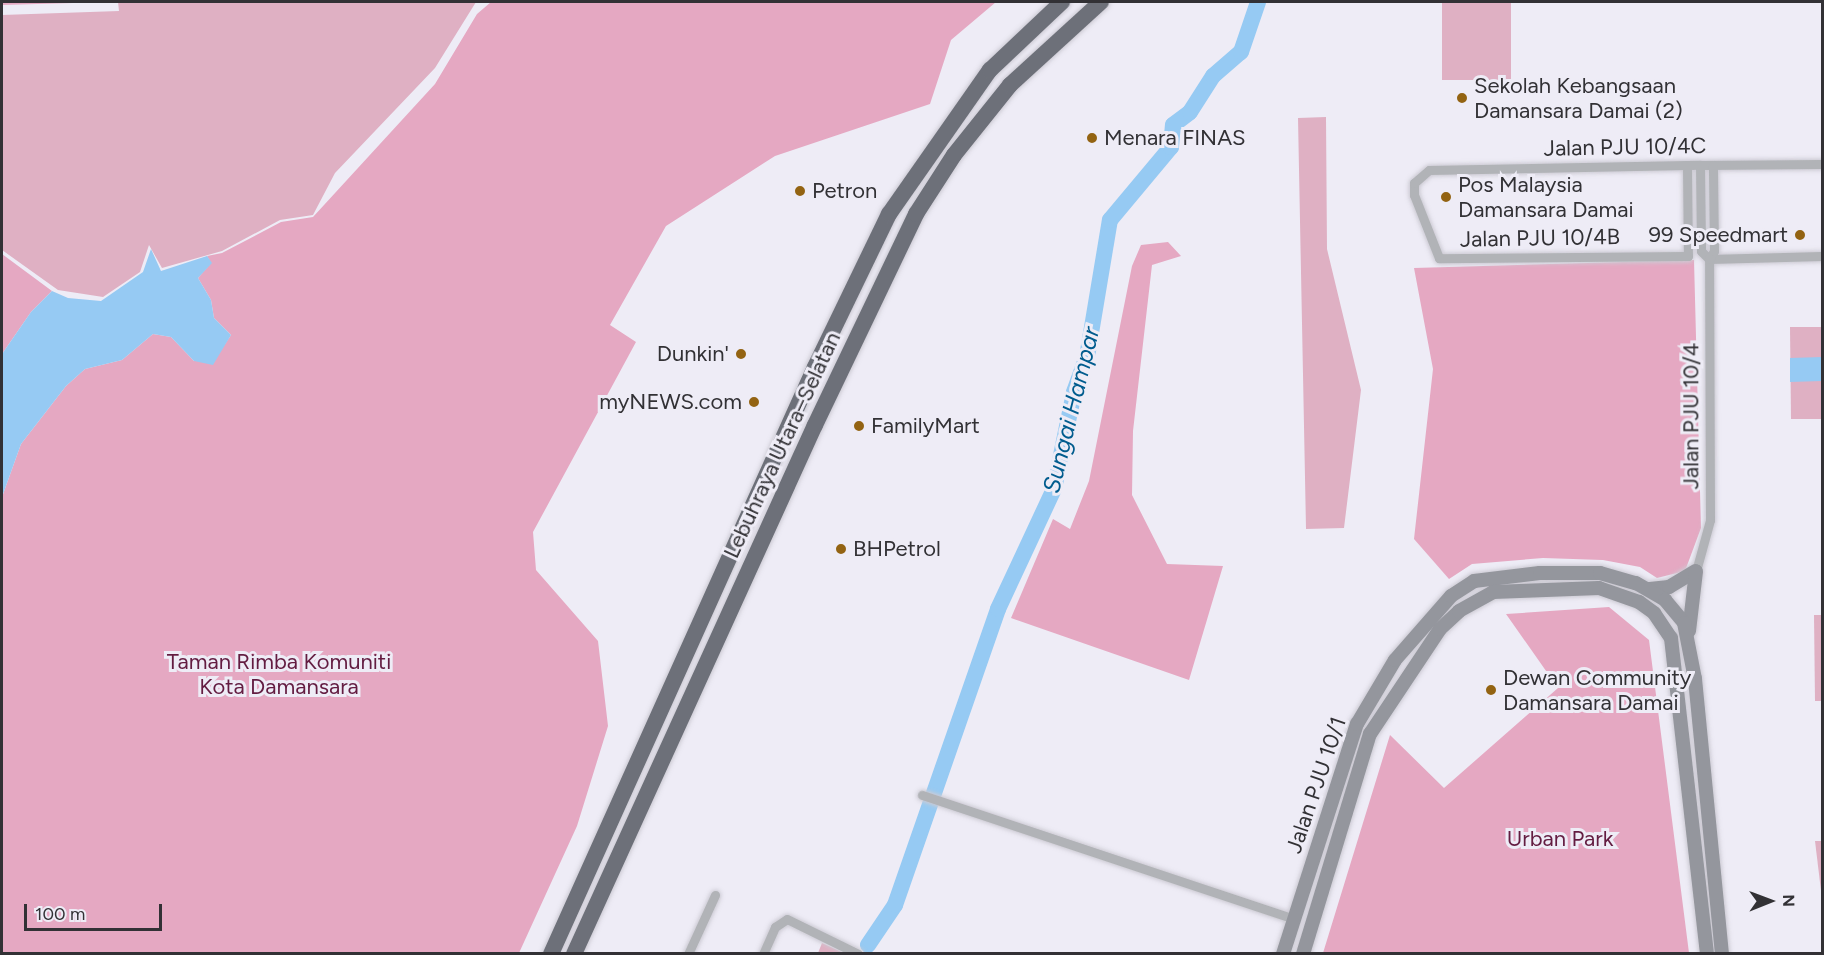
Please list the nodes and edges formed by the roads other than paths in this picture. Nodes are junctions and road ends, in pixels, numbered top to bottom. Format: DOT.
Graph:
graph roads {
  1 [pos="1062,2"];
  2 [pos="1101,2"];
  3 [pos="1822,164"];
  4 [pos="1700,165"];
  5 [pos="1713,165"];
  6 [pos="1687,166"];
  7 [pos="1429,170"];
  8 [pos="1822,256"];
  9 [pos="1709,259"];
  10 [pos="1696,571"];
  11 [pos="1600,573"];
  12 [pos="1540,589"];
  13 [pos="1650,589"];
  14 [pos="1689,635"];
  15 [pos="1705,778"];
  16 [pos="922,795"];
  17 [pos="1330,806"];
  18 [pos="1333,855"];
  19 [pos="1700,888"];
  20 [pos="715,895"];
  21 [pos="1294,919"];
  22 [pos="551,954"];
  23 [pos="574,954"];
  24 [pos="688,954"];
  25 [pos="763,954"];
  26 [pos="858,954"];
  27 [pos="1283,954"];
  28 [pos="1303,954"];
  29 [pos="1707,954"];
  30 [pos="1722,954"];
  1 -- 22 [label="highway, Lebuhraya Utara–Selatan"];
  2 -- 23 [label="highway, Lebuhraya Utara–Selatan"];
  3 -- 5 [label="street, Jalan PJU 10/4C"];
  4 -- 5 [label="street, Jalan PJU 10/4C"];
  4 -- 6 [label="street, Jalan PJU 10/4C"];
  4 -- 9 [label="street, Jalan PJU 10/4"];
  5 -- 9 [label="street, Jalan PJU 10/4"];
  6 -- 7 [label="street, Jalan PJU 10/4C"];
  6 -- 7 [label="street, Jalan PJU 10/4B"];
  8 -- 9 [label="street"];
  9 -- 10 [label="street, Jalan PJU 10/4"];
  10 -- 13 [label="street"];
  10 -- 14 [label="street"];
  11 -- 12 [label="street"];
  11 -- 13 [label="street, Jalan PJU 10/1"];
  11 -- 17 [label="street, Jalan PJU 10/1"];
  12 -- 18 [label="street, Jalan PJU 10/1"];
  12 -- 19 [label="street, Jalan PJU 10/1"];
  13 -- 14 [label="street, Jalan PJU 10/1"];
  14 -- 15 [label="street, Jalan PJU 10/1"];
  15 -- 19 [label="street"];
  15 -- 30 [label="street, Jalan PJU 10/1"];
  16 -- 21 [label="street"];
  17 -- 18 [label="street"];
  17 -- 21 [label="street, Jalan PJU 10/1"];
  18 -- 28 [label="street, Jalan PJU 10/1"];
  19 -- 29 [label="street, Jalan PJU 10/1"];
  20 -- 24 [label="street"];
  21 -- 27 [label="street, Jalan PJU 10/1"];
  25 -- 26 [label="street"];
}
